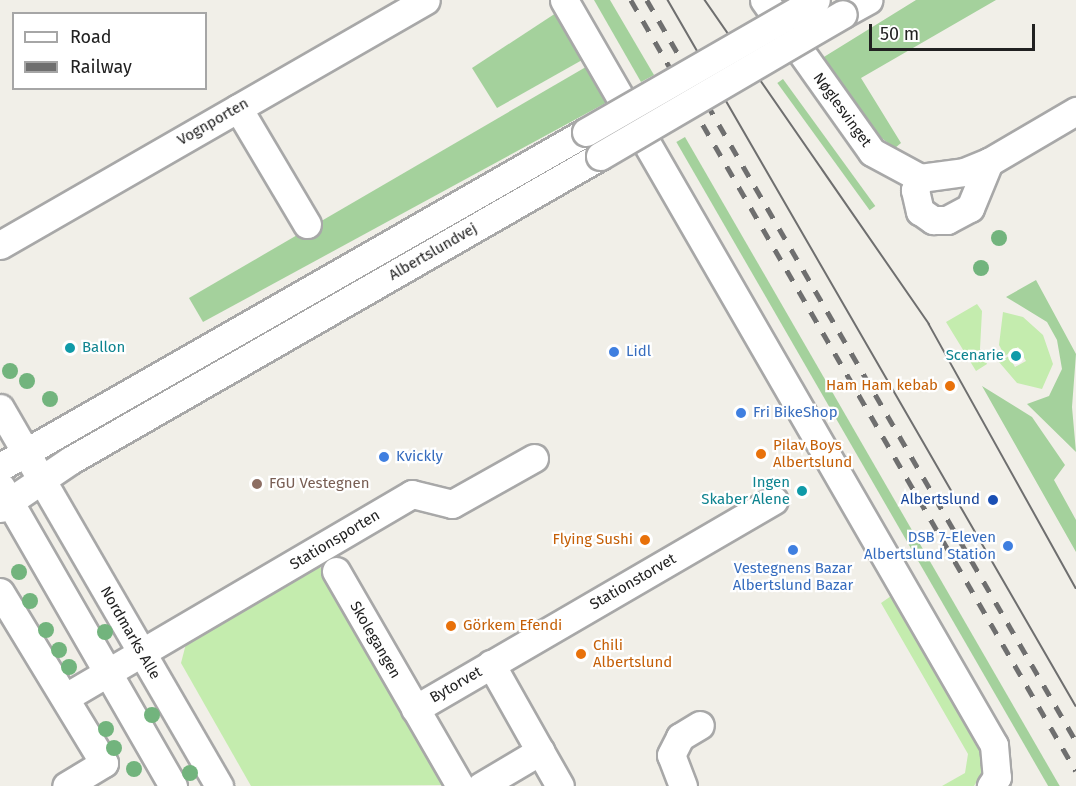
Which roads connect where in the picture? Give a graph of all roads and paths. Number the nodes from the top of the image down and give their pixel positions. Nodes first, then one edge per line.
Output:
1 (426, 0) edge
2 (564, 0) edge
3 (764, 0) edge
4 (816, 0) edge
5 (868, 0) edge
6 (238, 108) junction
7 (1076, 111) edge
8 (989, 162) junction
9 (920, 178) junction
10 (307, 224) dead end
11 (0, 245) edge
12 (0, 408) edge
13 (25, 452) junction
14 (534, 458) dead end
15 (0, 467) edge
16 (42, 480) junction
17 (3, 499) edge
18 (774, 500) dead end
19 (336, 571) dead end
20 (0, 592) edge
21 (141, 652) junction
22 (491, 664) junction
23 (108, 674) junction
24 (66, 697) junction
25 (415, 709) junction
26 (700, 725) dead end
27 (540, 751) junction
28 (66, 786) edge
29 (173, 786) edge
30 (219, 786) edge
31 (460, 786) edge
32 (481, 786) edge
33 (560, 786) edge
34 (683, 786) edge
35 (991, 786) edge

1 - 6 street, Vognporten
2 - 35 street
3 - 9 street, Nøglesvinget
4 - 13 street, Albertslundvej, bridge
5 - 16 street, Albertslundvej, bridge
6 - 10 street
6 - 11 street, Vognporten
7 - 8 street
8 - 9 street
8 - 9 street
12 - 13 street, Nordmarks Alle
13 - 15 street, Albertslundvej
13 - 16 street, Nordmarks Alle
14 - 21 street, Stationsporten
16 - 17 street, Albertslundvej
16 - 21 street, Nordmarks Alle
17 - 23 street
18 - 22 street, Stationstorvet
19 - 25 street, Skolegangen
20 - 24 street
21 - 23 street, Stationsporten
21 - 30 street, Nordmarks Alle
22 - 25 street, Bytorvet
22 - 27 street, Bytorvet
23 - 24 street, Stationsporten
23 - 29 street
24 - 28 street
25 - 31 street, Bytorvet
26 - 34 street
27 - 32 street
27 - 33 street, Bytorvet

